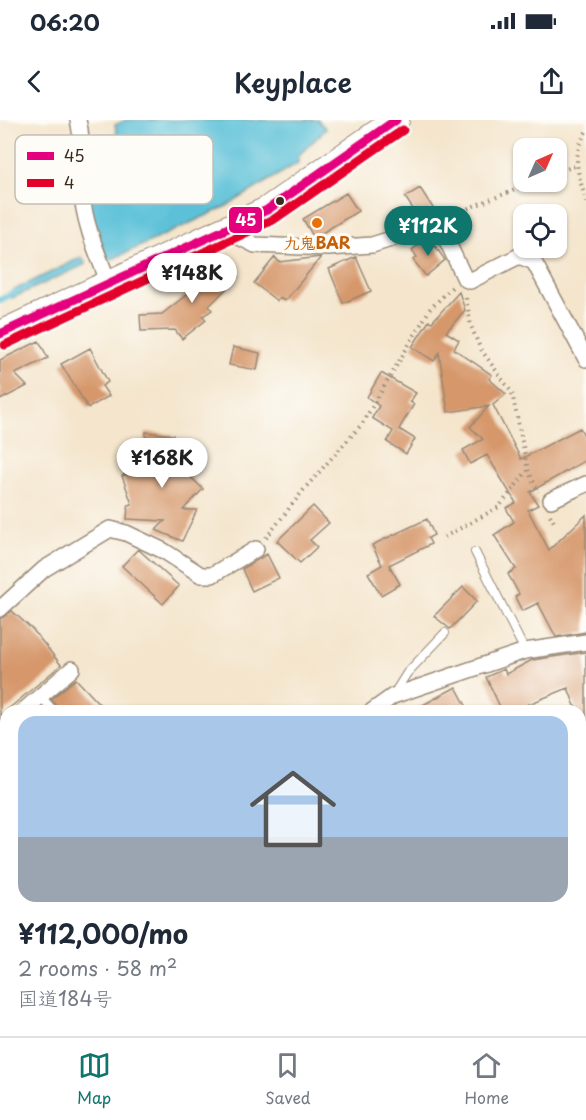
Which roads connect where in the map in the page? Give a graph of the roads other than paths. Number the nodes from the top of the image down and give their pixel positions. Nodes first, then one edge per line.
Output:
1 (78, 120) edge
2 (396, 120) edge
3 (82, 135) edge
4 (84, 204) edge
5 (225, 230) junction
6 (109, 284) junction
7 (0, 334) edge
8 (586, 359) edge
9 (586, 484) edge
10 (545, 500) road end
11 (255, 549) road end
12 (475, 552) dead end
13 (0, 609) edge
14 (445, 633) dead end
15 (586, 642) edge
16 (525, 651) junction
17 (72, 669) dead end
18 (40, 696) junction
19 (393, 696) junction
20 (29, 705) edge
21 (48, 705) edge
22 (380, 705) edge

1 - 3 street
2 - 5 highway
4 - 6 street
5 - 6 highway
5 - 8 street
6 - 7 highway
9 - 10 street
11 - 13 street
12 - 16 lane
14 - 19 lane
15 - 16 street
16 - 19 street
17 - 18 street
18 - 20 street
18 - 21 lane
19 - 22 street

